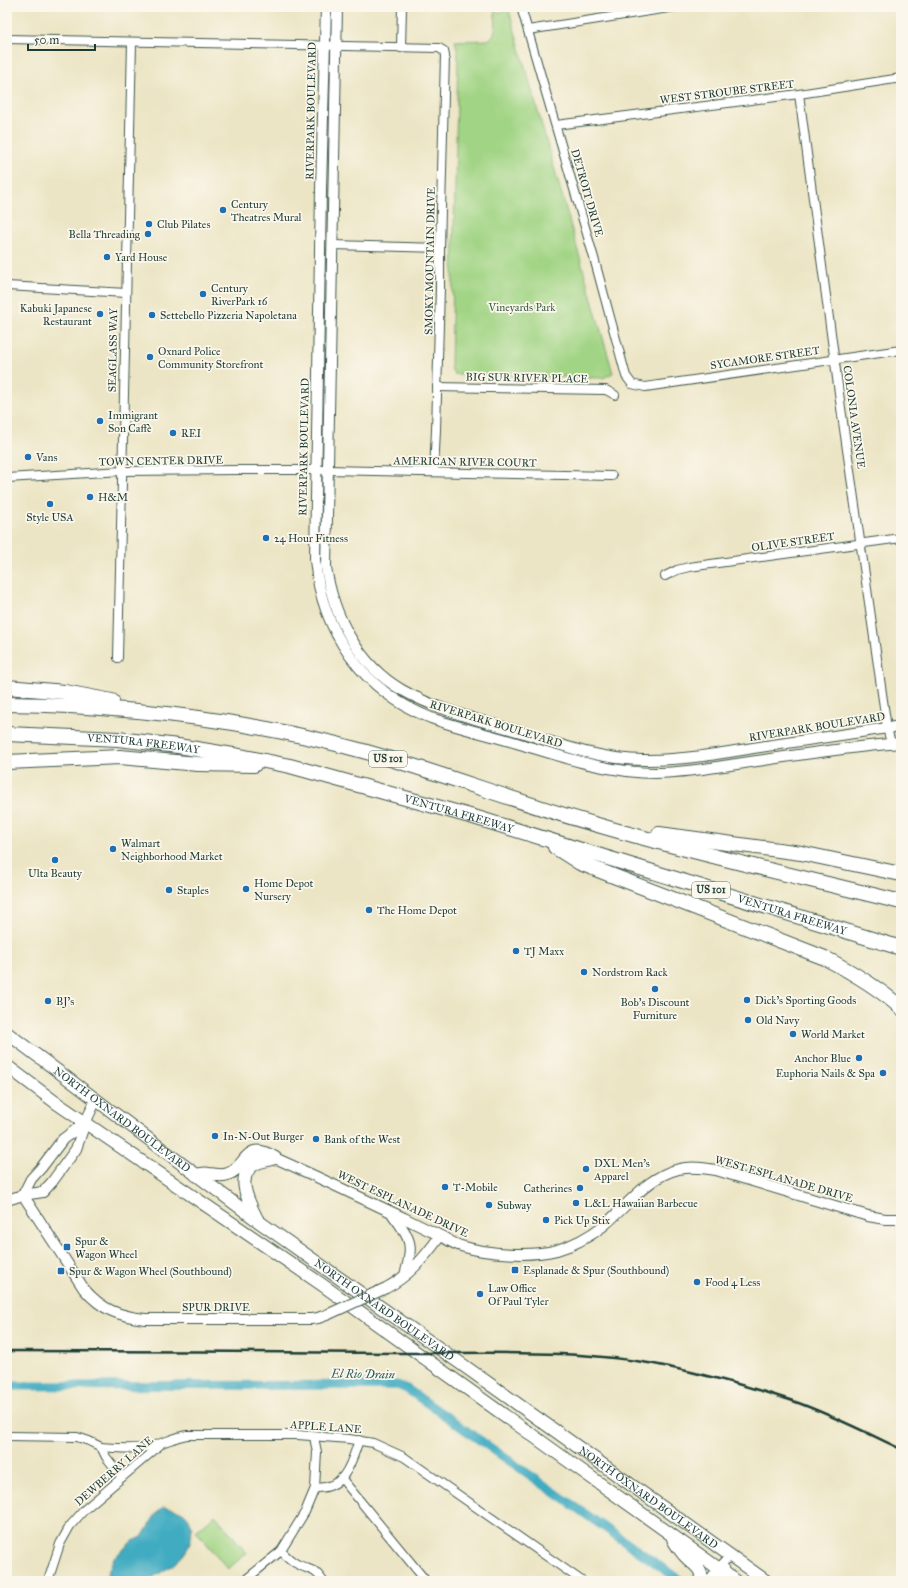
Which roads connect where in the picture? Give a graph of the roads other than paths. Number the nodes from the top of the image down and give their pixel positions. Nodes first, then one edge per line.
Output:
1 (326, 7) edge
2 (338, 7) edge
3 (402, 7) edge
4 (522, 7) edge
5 (675, 7) edge
6 (528, 30) junction
7 (7, 39) edge
8 (132, 42) junction
9 (325, 46) junction
10 (336, 46) junction
11 (401, 48) junction
12 (901, 78) edge
13 (799, 94) junction
14 (556, 125) junction
15 (333, 246) junction
16 (440, 248) junction
17 (7, 286) edge
18 (126, 293) junction
19 (901, 350) edge
20 (835, 359) junction
21 (632, 384) joint
22 (437, 387) junction
23 (615, 395) dead end
24 (317, 470) junction
25 (327, 470) junction
26 (122, 471) junction
27 (434, 472) junction
28 (612, 476) dead end
29 (7, 478) edge
30 (901, 538) edge
31 (861, 544) junction
32 (665, 576) dead end
33 (118, 658) dead end
34 (7, 687) edge
35 (7, 704) edge
36 (171, 713) junction
37 (901, 726) edge
38 (887, 728) junction
39 (7, 734) edge
40 (896, 743) edge
41 (7, 762) edge
42 (290, 766) junction
43 (600, 826) junction
44 (542, 838) junction
45 (901, 874) edge
46 (901, 902) edge
47 (901, 948) edge
48 (901, 1008) edge
49 (7, 1033) edge
50 (7, 1066) edge
51 (96, 1100) junction
52 (85, 1122) junction
53 (275, 1158) junction
54 (196, 1175) junction
55 (23, 1195) junction
56 (7, 1200) edge
57 (391, 1212) junction
58 (901, 1219) edge
59 (258, 1221) junction
60 (440, 1236) junction
61 (405, 1277) junction
62 (7, 1436) edge
63 (314, 1437) junction
64 (359, 1440) junction
65 (164, 1442) junction
66 (100, 1447) junction
67 (122, 1477) junction
68 (342, 1479) junction
69 (315, 1488) junction
70 (669, 1533) junction
71 (281, 1551) junction
72 (731, 1555) junction
73 (719, 1574) edge
74 (48, 1581) edge
75 (244, 1581) edge
76 (322, 1581) edge
77 (426, 1581) edge
78 (582, 1581) edge
79 (703, 1581) edge
80 (708, 1581) edge
81 (736, 1581) edge
82 (766, 1581) edge

1 - 9 street, RIVERPARK BOULEVARD
2 - 10 street, RIVERPARK BOULEVARD
3 - 11 street
4 - 6 street, DETROIT DRIVE
5 - 6 street
6 - 14 street, DETROIT DRIVE
7 - 8 street
8 - 9 street
8 - 18 street, SEAGLASS WAY
9 - 10 street
9 - 24 street, RIVERPARK BOULEVARD
10 - 11 street
10 - 15 street, RIVERPARK BOULEVARD
11 - 16 street, SMOKY MOUNTAIN DRIVE
12 - 13 street, WEST STROUBE STREET
13 - 14 street, WEST STROUBE STREET
13 - 20 street, COLONIA AVENUE
14 - 21 street, DETROIT DRIVE
15 - 16 street
15 - 25 street, RIVERPARK BOULEVARD
16 - 22 street, SMOKY MOUNTAIN DRIVE
17 - 18 street
18 - 26 street, SEAGLASS WAY
19 - 20 street, SYCAMORE STREET
20 - 21 street, SYCAMORE STREET
20 - 31 street, COLONIA AVENUE
22 - 23 street, BIG SUR RIVER PLACE
22 - 27 street, SMOKY MOUNTAIN DRIVE
24 - 25 street, AMERICAN RIVER COURT
24 - 26 street, TOWN CENTER DRIVE
24 - 40 street, RIVERPARK BOULEVARD
25 - 27 street, AMERICAN RIVER COURT
25 - 38 street, RIVERPARK BOULEVARD
26 - 29 street, TOWN CENTER DRIVE
26 - 33 street, SEAGLASS WAY
27 - 28 street, AMERICAN RIVER COURT
30 - 31 street, OLIVE STREET
31 - 32 street, OLIVE STREET
31 - 38 street, COLONIA AVENUE
34 - 36 highway
35 - 36 highway, US 101
36 - 43 highway, US 101
37 - 38 street, RIVERPARK BOULEVARD
38 - 40 street, COLONIA AVENUE
39 - 42 highway, VENTURA FREEWAY / US 101
41 - 42 highway
42 - 44 highway, VENTURA FREEWAY / US 101
43 - 45 highway
43 - 46 highway, US 101
44 - 47 highway, VENTURA FREEWAY / US 101
44 - 48 highway
49 - 51 main road, NORTH OXNARD BOULEVARD
50 - 52 main road, NORTH OXNARD BOULEVARD
51 - 52 street
51 - 54 main road, NORTH OXNARD BOULEVARD
52 - 55 street
52 - 55 street
52 - 70 main road, NORTH OXNARD BOULEVARD
53 - 54 main road
53 - 57 street, WEST ESPLANADE DRIVE
53 - 59 main road
54 - 59 main road, NORTH OXNARD BOULEVARD
55 - 56 street
55 - 61 street, SPUR DRIVE, bridge
57 - 60 street, WEST ESPLANADE DRIVE
57 - 61 street
58 - 60 street, WEST ESPLANADE DRIVE
59 - 72 main road, NORTH OXNARD BOULEVARD
60 - 61 street, SPUR DRIVE
62 - 66 street, APPLE LANE
63 - 64 street, APPLE LANE
63 - 65 street, APPLE LANE
63 - 69 street
64 - 68 street
64 - 78 street, APPLE LANE
65 - 66 street, APPLE LANE
65 - 67 street, DEWBERRY LANE
66 - 67 street
67 - 74 street, DEWBERRY LANE
68 - 69 street
68 - 77 street
69 - 71 street
70 - 73 main road, NORTH OXNARD BOULEVARD
70 - 79 main road
71 - 75 street
71 - 76 street
72 - 73 street
72 - 82 main road, NORTH OXNARD BOULEVARD
73 - 80 street
73 - 81 main road, NORTH OXNARD BOULEVARD

